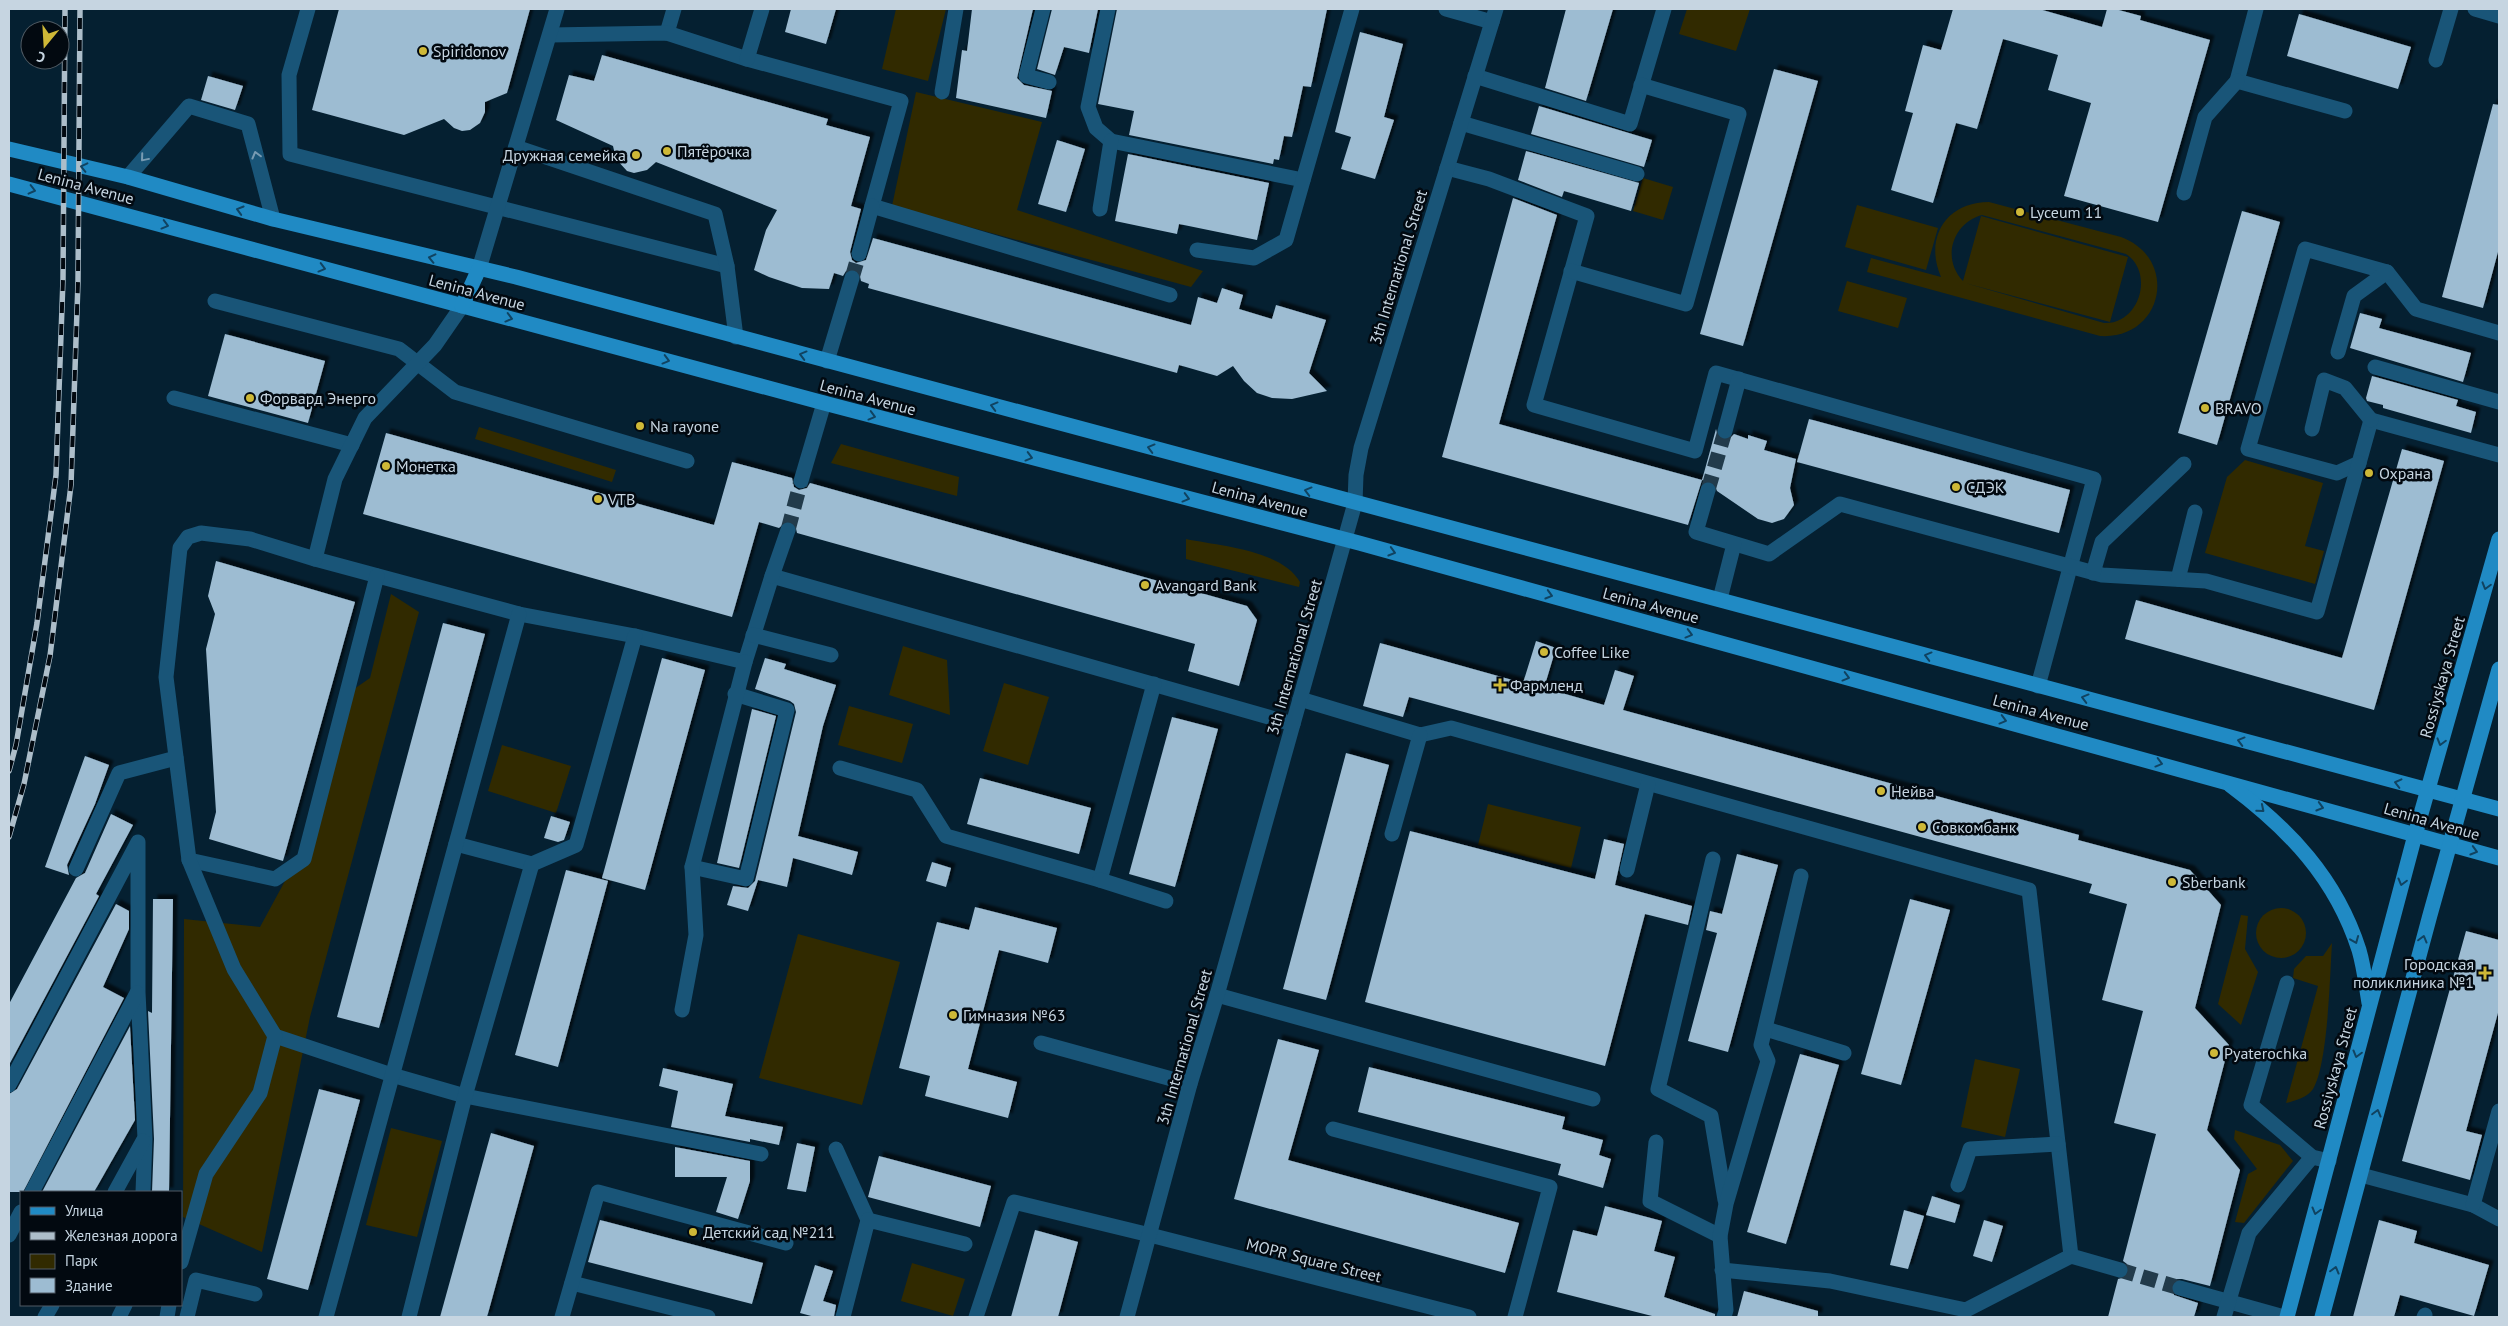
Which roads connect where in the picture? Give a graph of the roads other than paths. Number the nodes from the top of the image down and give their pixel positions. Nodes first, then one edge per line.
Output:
1 (308, 9) edge
2 (557, 9) edge
3 (674, 9) edge
4 (762, 9) edge
5 (956, 9) edge
6 (1043, 9) edge
7 (1108, 9) edge
8 (1352, 9) edge
9 (1446, 9) edge
10 (1664, 9) edge
11 (2256, 9) edge
12 (2451, 9) edge
13 (2475, 9) edge
14 (1494, 16) edge
15 (2499, 16) edge
16 (667, 33) junction
17 (550, 35) junction
18 (747, 59) junction
19 (2436, 60) dead end
20 (1475, 76) junction
21 (2237, 81) junction
22 (1049, 82) dead end
23 (1641, 85) junction
24 (942, 92) dead end
25 (2345, 111) dead end
26 (1461, 123) junction
27 (9, 139) edge
28 (1111, 141) junction
29 (516, 147) junction
30 (15, 150) edge
31 (1447, 168) junction
32 (1637, 174) dead end
33 (128, 178) junction
34 (1303, 180) junction
35 (9, 184) edge
36 (2184, 193) dead end
37 (872, 206) junction
38 (497, 208) junction
39 (1100, 208) dead end
40 (273, 219) junction
41 (1197, 250) dead end
42 (859, 254) tunnel mouth
43 (727, 266) junction
44 (479, 269) junction
45 (1571, 271) junction
46 (2387, 272) junction
47 (852, 278) tunnel mouth
48 (1170, 295) dead end
49 (215, 301) dead end
50 (462, 306) junction
51 (2499, 333) edge
52 (736, 337) junction
53 (2338, 352) dead end
54 (827, 361) junction
55 (417, 362) junction
56 (2375, 367) dead end
57 (1739, 379) junction
58 (174, 398) dead end
59 (2499, 402) edge
60 (824, 404) junction
61 (2371, 420) junction
62 (2312, 429) dead end
63 (1725, 431) tunnel mouth
64 (352, 445) junction
65 (2499, 455) edge
66 (687, 461) dead end
67 (2358, 463) junction
68 (2184, 464) dead end
69 (801, 481) tunnel mouth
70 (1708, 490) tunnel mouth
71 (1355, 503) junction
72 (2194, 512) dead end
73 (788, 530) tunnel mouth
74 (1345, 539) junction
75 (2499, 539) edge
76 (1734, 544) junction
77 (315, 559) junction
78 (2070, 567) junction
79 (2093, 573) junction
80 (377, 576) junction
81 (772, 576) junction
82 (2178, 579) junction
83 (1720, 599) junction
84 (520, 614) junction
85 (753, 635) junction
86 (635, 636) junction
87 (831, 655) dead end
88 (745, 662) junction
89 (2499, 669) edge
90 (1154, 684) junction
91 (2038, 686) junction
92 (735, 694) junction
93 (1300, 699) junction
94 (1293, 724) junction
95 (1420, 735) junction
96 (176, 758) junction
97 (840, 768) dead end
98 (2222, 780) junction
99 (1648, 784) junction
100 (2428, 790) junction
101 (2462, 800) junction
102 (2499, 809) edge
103 (1392, 834) dead end
104 (2415, 834) junction
105 (456, 844) junction
106 (2450, 844) junction
107 (2499, 858) edge
108 (1713, 859) dead end
109 (189, 860) junction
110 (532, 864) junction
111 (692, 867) junction
112 (76, 868) dead end
113 (1627, 870) dead end
114 (1801, 876) dead end
115 (1100, 880) junction
116 (1166, 901) dead end
117 (2287, 983) dead end
118 (138, 992) junction
119 (1218, 995) junction
120 (2370, 1007) junction
121 (682, 1010) dead end
122 (1766, 1029) junction
123 (275, 1036) junction
124 (1041, 1043) dead end
125 (1844, 1053) dead end
126 (392, 1075) junction
127 (1190, 1084) junction
128 (9, 1085) edge
129 (465, 1096) junction
130 (1593, 1099) dead end
131 (2499, 1111) edge
132 (1334, 1129) dead end
133 (144, 1139) junction
134 (1656, 1142) dead end
135 (2058, 1144) junction
136 (836, 1149) dead end
137 (761, 1154) dead end
138 (2312, 1157) junction
139 (2329, 1161) junction
140 (2361, 1175) junction
141 (1958, 1185) dead end
142 (33, 1191) edge
143 (115, 1191) edge
144 (143, 1191) edge
145 (1726, 1204) junction
146 (2473, 1205) junction
147 (20, 1214) edge
148 (2499, 1219) edge
149 (868, 1220) junction
150 (9, 1235) edge
151 (1150, 1235) junction
152 (1720, 1236) junction
153 (786, 1243) dead end
154 (965, 1244) dead end
155 (2071, 1256) junction
156 (182, 1258) edge
157 (1722, 1270) junction
158 (2120, 1270) tunnel mouth
159 (572, 1284) junction
160 (2180, 1288) tunnel mouth
161 (255, 1294) dead end
162 (2229, 1302) junction
163 (51, 1306) edge
164 (1420, 1311) edge
165 (44, 1317) edge
166 (187, 1317) edge
167 (326, 1317) edge
168 (409, 1317) edge
169 (562, 1317) edge
170 (708, 1317) edge
171 (843, 1317) edge
172 (976, 1317) edge
173 (1127, 1317) edge
174 (1469, 1317) edge
175 (1515, 1317) edge
176 (1724, 1317) edge
177 (2224, 1317) edge
178 (2285, 1317) edge
179 (2322, 1317) edge

1 - 38 street
2 - 17 street
3 - 16 street
4 - 18 street
5 - 24 street
6 - 22 street
7 - 28 street
8 - 34 street
9 - 14 street
10 - 23 street
11 - 21 street
12 - 19 street
13 - 15 street
14 - 20 street, 3th International Street
16 - 17 street
16 - 18 street
17 - 29 street
18 - 37 street
20 - 23 street
20 - 26 street, 3th International Street
21 - 25 street
21 - 36 street
23 - 45 street
26 - 31 street, 3th International Street
26 - 32 street
27 - 30 main road
28 - 34 street
28 - 39 street
29 - 38 street
29 - 43 street
33 -> 30 main road, Lenina Avenue
31 - 45 street
31 - 71 street, 3th International Street
40 -> 33 main road, Lenina Avenue
40 -> 33 street
34 - 41 street
35 -> 50 main road, Lenina Avenue
37 - 42 street
37 - 48 street
38 - 43 street
38 - 44 street
44 -> 40 main road, Lenina Avenue
43 - 52 street
44 - 50 main road
44 - 52 main road, Lenina Avenue
45 - 57 street
46 - 51 street
46 - 53 street
46 - 67 street
47 - 54 street
49 - 55 street
50 - 55 street
50 -> 60 main road, Lenina Avenue
54 -> 52 main road, Lenina Avenue
71 -> 54 main road, Lenina Avenue
55 - 64 street
55 - 66 street
56 - 59 street
57 - 63 street
57 - 78 street
58 - 64 street
60 - 69 street
60 -> 74 main road, Lenina Avenue
61 - 62 street
61 - 65 street
61 - 67 street
64 - 77 street
67 - 82 street
68 - 79 street
70 - 76 street
71 - 74 street, 3th International Street
71 - 83 main road, Lenina Avenue
72 - 82 street
73 - 81 street
74 - 93 street, 3th International Street
74 -> 98 main road, Lenina Avenue
75 -> 100 main road, Rossiyskaya Street
76 - 78 street
76 - 83 street
77 - 80 street
77 - 96 street
78 - 79 street
78 - 91 street
79 - 82 street
80 - 84 street
80 - 109 street
81 - 85 street
81 - 90 street
91 -> 83 main road, Lenina Avenue
84 - 86 street
84 - 105 street
85 - 87 street
85 - 88 street
86 - 88 street
86 - 110 street
88 - 92 street
89 - 101 main road
90 - 94 street
90 - 115 street
100 -> 91 main road, Lenina Avenue
92 - 111 street
92 - 111 street
93 - 94 street, 3th International Street
93 - 95 street
94 - 119 street, 3th International Street
95 - 99 street
95 - 103 street
96 - 109 street
96 - 112 street
97 - 115 street
98 -> 104 main road, Lenina Avenue
98 -> 120 main road
99 - 113 street
99 - 135 street
100 - 101 main road, Lenina Avenue
100 - 104 main road, Rossiyskaya Street
101 - 102 main road, Lenina Avenue
101 - 106 main road
104 - 106 main road, Lenina Avenue
104 -> 120 main road, Rossiyskaya Street
105 - 110 street
105 - 126 street
106 -> 107 main road, Lenina Avenue
140 -> 106 main road
108 - 145 street
109 - 123 street
110 - 129 street
111 - 121 street
114 - 122 street
115 - 116 street
117 - 138 street
118 - 128 street
118 - 133 street
118 - 142 street
119 - 127 street, 3th International Street
119 - 130 street
120 -> 139 main road, Rossiyskaya Street
122 - 125 street
122 - 145 street
123 - 126 street
123 - 156 street
124 - 127 street
126 - 129 street
126 - 167 street
127 - 151 street, 3th International Street
129 - 137 street
129 - 168 street
131 - 146 street
132 - 175 street
133 - 143 street
133 - 144 street
134 - 152 street
135 - 141 street
135 - 155 street
136 - 149 street
138 - 139 street
138 - 162 street
139 -> 178 main road, Rossiyskaya Street
140 - 146 street
179 -> 140 main road
145 - 152 street
146 - 148 street
147 - 150 street
149 - 154 street
149 - 171 street
151 - 164 street, MOPR Square Street
151 - 172 street, MOPR Square Street
151 - 173 street, 3th International Street
152 - 157 street
153 - 159 street
155 - 157 street
155 - 158 street
157 - 176 street
159 - 169 street
159 - 170 street
160 - 162 street
161 - 166 street
162 - 177 street
162 - 178 street
163 - 165 street
164 - 174 street, MOPR Square Street

